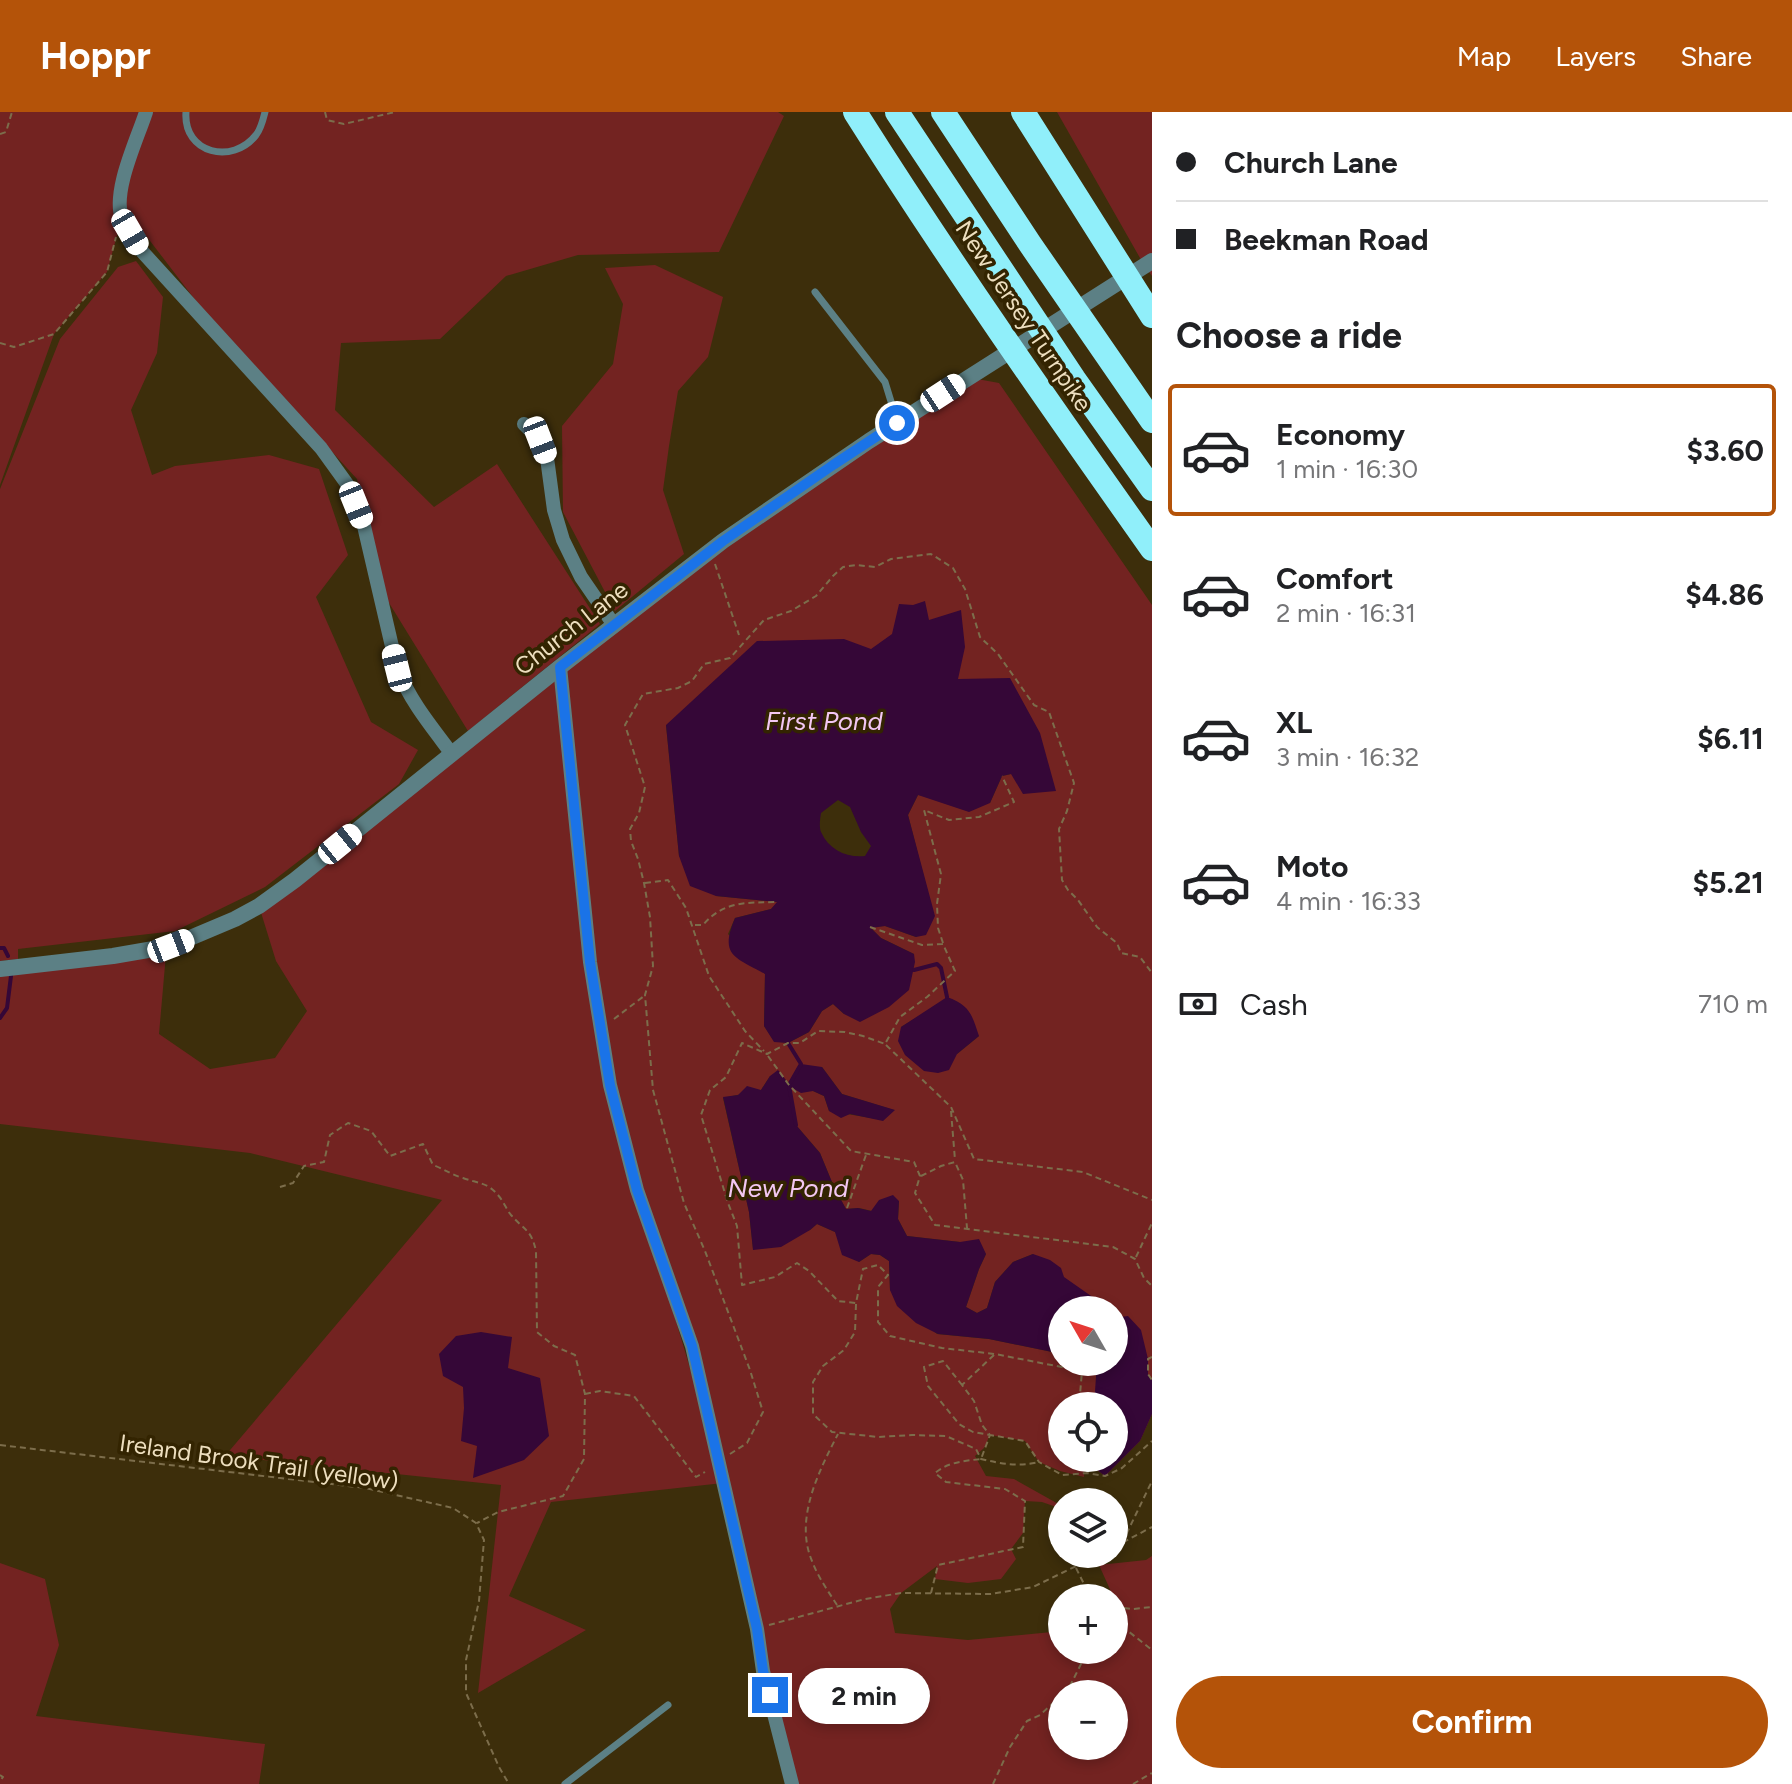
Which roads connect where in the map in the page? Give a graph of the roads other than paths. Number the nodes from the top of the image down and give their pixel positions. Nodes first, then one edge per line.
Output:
1 (146, 112) edge
2 (186, 112) edge
3 (265, 112) edge
4 (855, 112) edge
5 (897, 112) edge
6 (943, 112) edge
7 (958, 112) edge
8 (1023, 112) edge
9 (1030, 244) junction
10 (1152, 261) edge
11 (815, 292) dead end
12 (1152, 316) edge
13 (1152, 421) edge
14 (897, 423) junction
15 (524, 424) dead end
16 (1152, 489) edge
17 (1152, 549) edge
18 (614, 625) junction
19 (560, 667) junction
20 (452, 754) junction
21 (0, 969) edge
22 (668, 1705) dead end
23 (565, 1784) edge
24 (792, 1784) edge

1 - 20 street
2 - 3 lane
4 - 17 highway, New Jersey Turnpike
5 - 16 highway, New Jersey Turnpike
6 - 9 highway, New Jersey Turnpike
7 - 9 highway
8 - 12 highway
9 - 13 highway, New Jersey Turnpike
10 - 14 street, Church Lane
11 - 14 lane
14 - 18 street, Church Lane
15 - 18 street
18 - 19 street, Church Lane
19 - 20 street, Church Lane
19 - 24 street
20 - 21 street, Church Lane
22 - 23 lane

